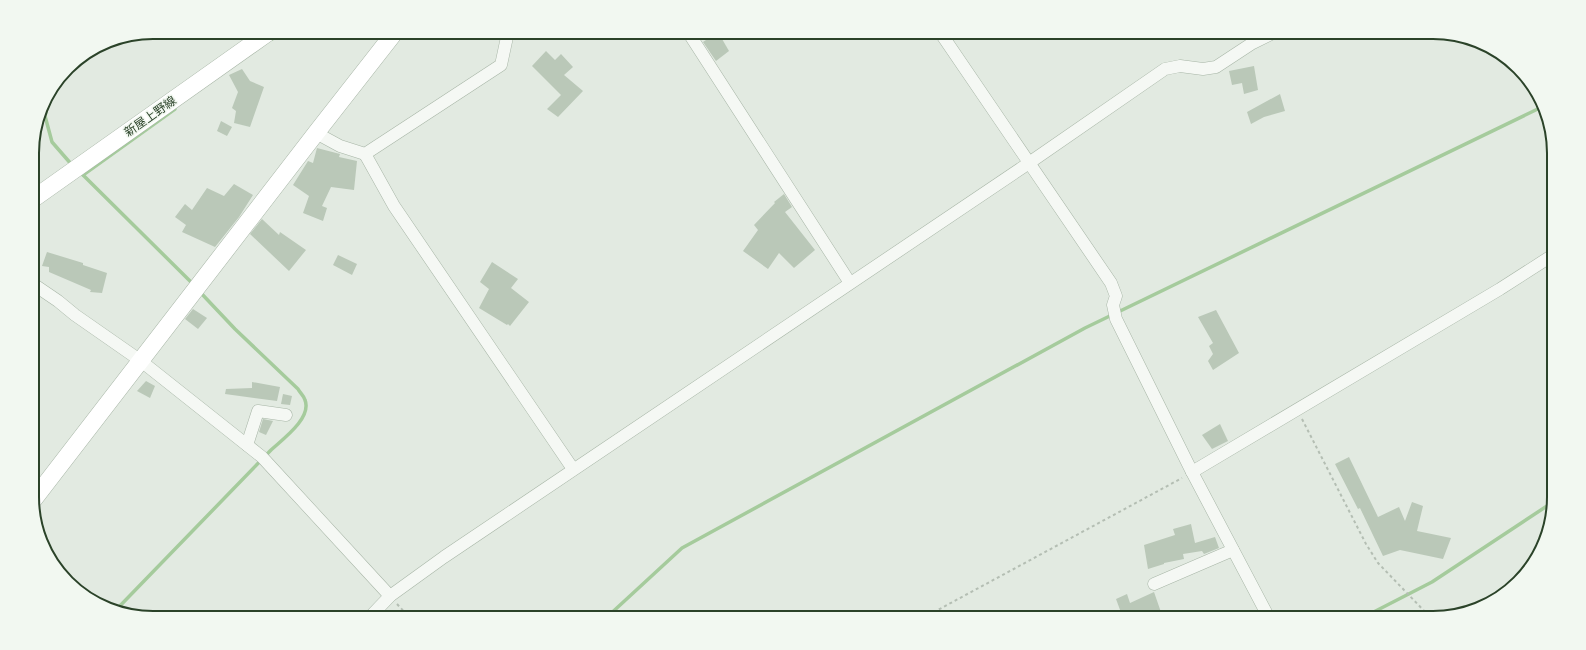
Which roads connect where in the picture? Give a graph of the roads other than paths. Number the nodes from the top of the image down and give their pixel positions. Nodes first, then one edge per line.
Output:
1 (259, 39) edge
2 (390, 39) edge
3 (505, 39) edge
4 (693, 39) edge
5 (945, 39) edge
6 (1260, 39) edge
7 (316, 133) junction
8 (365, 154) junction
9 (1029, 163) junction
10 (39, 196) edge
11 (1547, 259) edge
12 (850, 283) junction
13 (39, 288) edge
14 (141, 361) junction
15 (286, 415) dead end
16 (247, 445) junction
17 (573, 470) junction
18 (1192, 472) junction
19 (39, 492) edge
20 (1233, 550) junction
21 (1154, 584) dead end
22 (390, 596) junction
23 (376, 611) edge
24 (1265, 611) edge

1 - 10 street, 新屋上野線
2 - 7 street
3 - 8 street
4 - 12 street
5 - 9 street
6 - 9 street
7 - 8 street
7 - 14 street
8 - 17 street
9 - 12 street
9 - 18 street
11 - 18 street
12 - 17 street
13 - 14 street
14 - 16 street
14 - 19 street
15 - 16 street
16 - 22 street
17 - 22 street
18 - 20 street
20 - 21 street
20 - 24 street
22 - 23 street

